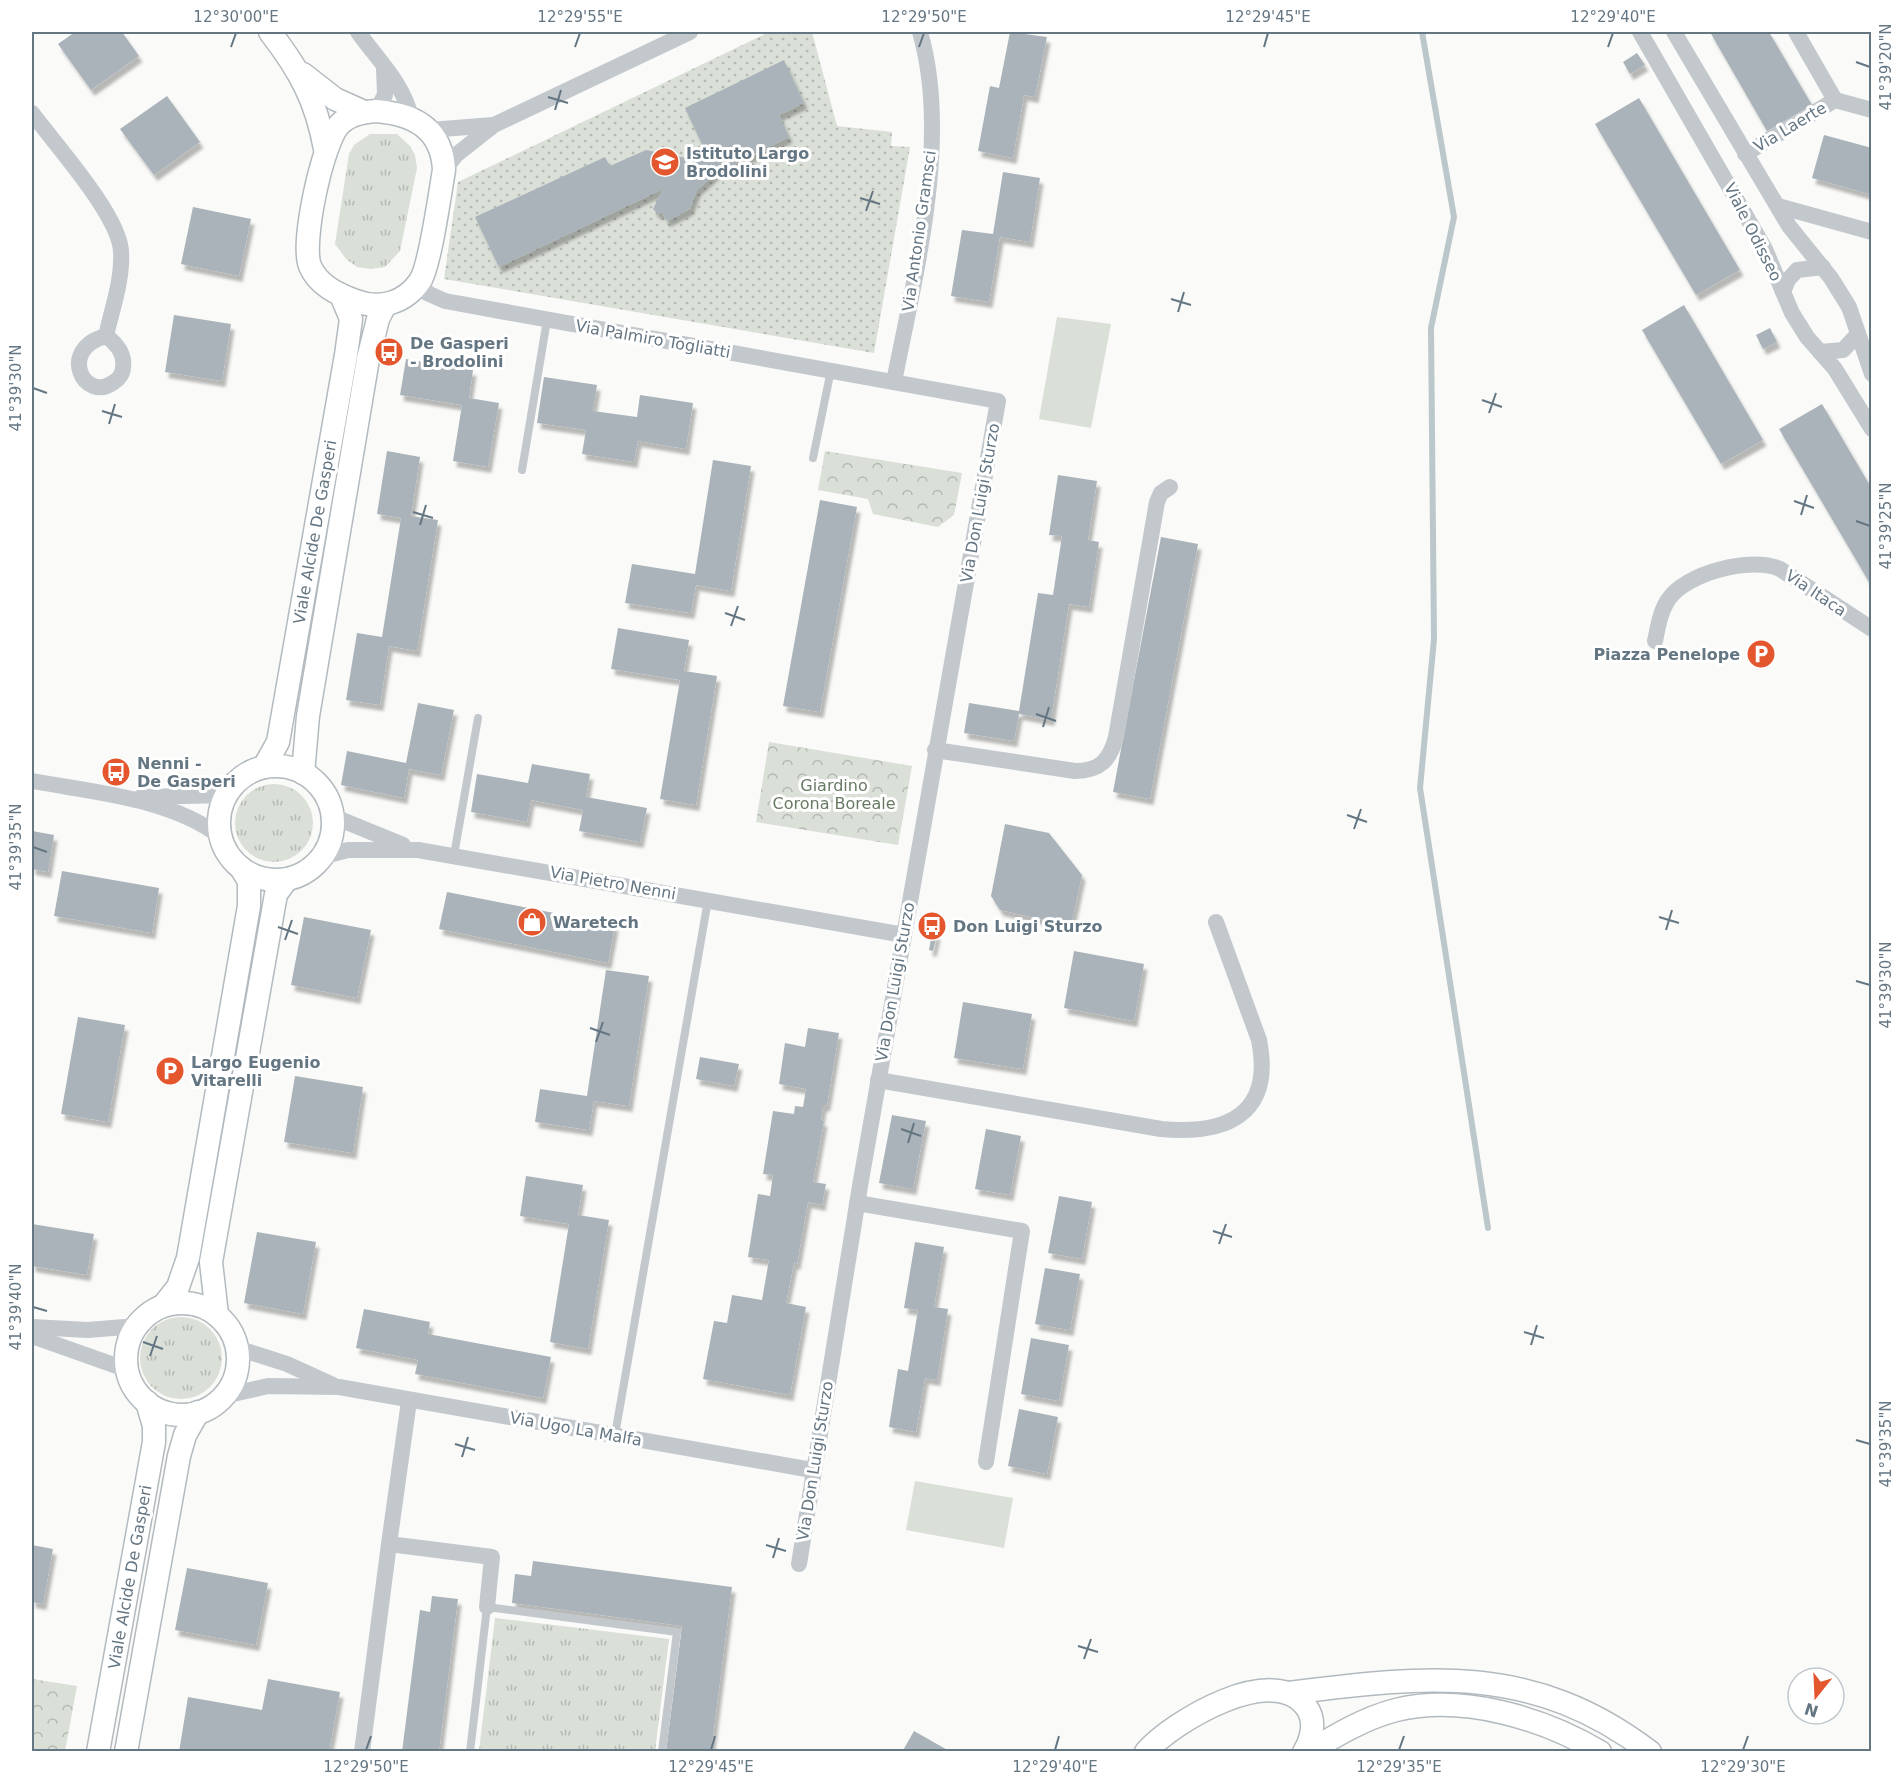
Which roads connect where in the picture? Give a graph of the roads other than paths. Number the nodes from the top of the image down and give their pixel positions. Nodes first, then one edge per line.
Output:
1 (270, 32) edge
2 (358, 32) edge
3 (690, 32) edge
4 (920, 32) edge
5 (1640, 32) edge
6 (1674, 32) edge
7 (1796, 32) edge
8 (384, 68) junction
9 (297, 69) junction
10 (1835, 100) junction
11 (1718, 106) junction
12 (1872, 110) edge
13 (370, 112) junction
14 (32, 113) edge
15 (1692, 120) junction
16 (421, 124) junction
17 (494, 125) junction
18 (325, 149) junction
19 (1745, 153) junction
20 (444, 170) junction
21 (1778, 206) junction
22 (1872, 232) edge
23 (1823, 267) junction
24 (421, 280) junction
25 (1783, 292) junction
26 (340, 295) junction
27 (385, 305) junction
28 (547, 320) junction
29 (1858, 334) junction
30 (106, 336) dead end
31 (1820, 352) junction
32 (831, 370) junction
33 (1872, 374) edge
34 (894, 382) junction
35 (998, 401) joint
36 (1872, 429) edge
37 (813, 458) dead end
38 (522, 470) dead end
39 (1170, 487) dead end
40 (1872, 628) edge
41 (1655, 641) dead end
42 (478, 718) dead end
43 (935, 750) junction
44 (264, 768) junction
45 (303, 773) junction
46 (32, 781) edge
47 (226, 795) junction
48 (122, 797) junction
49 (332, 816) junction
50 (221, 837) junction
51 (418, 850) junction
52 (454, 855) junction
53 (321, 857) junction
54 (241, 868) junction
55 (287, 879) junction
56 (708, 900) junction
57 (1216, 922) dead end
58 (904, 935) junction
59 (878, 1080) junction
60 (857, 1203) junction
61 (163, 1306) junction
62 (217, 1315) junction
63 (137, 1326) junction
64 (32, 1327) edge
65 (32, 1336) edge
66 (237, 1348) junction
67 (128, 1370) junction
68 (339, 1387) junction
69 (224, 1396) junction
70 (409, 1401) junction
71 (147, 1402) junction
72 (198, 1412) junction
73 (615, 1435) junction
74 (986, 1462) dead end
75 (812, 1470) junction
76 (388, 1544) junction
77 (799, 1564) dead end
78 (487, 1607) junction
79 (1288, 1694) junction
80 (98, 1752) edge
81 (126, 1752) edge
82 (362, 1752) edge
83 (470, 1752) edge
84 (662, 1752) edge
85 (1146, 1752) edge
86 (1307, 1752) edge
87 (1600, 1752) edge
88 (1650, 1752) edge

1 - 9 street
2 - 8 street
3 - 17 street
4 - 34 street, Via Antonio Gramsci
5 - 15 street, Viale Odisseo
6 - 11 street, Viale Odisseo
7 - 10 street, Via Laerte
8 - 13 street
8 - 16 street
9 - 13 street
9 - 18 street
10 - 12 street, Via Laerte
10 - 19 street, Via Laerte
11 - 15 street
11 - 19 street, Viale Odisseo
13 - 16 street
13 - 18 street
14 - 30 street
15 - 25 street, Viale Odisseo
16 - 17 street
16 - 20 street
17 - 20 street
18 - 26 street
19 - 21 street, Viale Odisseo
20 - 24 street
21 - 22 street
21 - 23 street, Viale Odisseo
23 - 25 street
23 - 29 street, Viale Odisseo
24 - 27 street
24 - 28 street, Via Palmiro Togliatti
25 - 31 street, Viale Odisseo
26 - 27 street
26 - 44 street, Viale Alcide De Gasperi
27 - 45 street, Viale Alcide De Gasperi
28 - 32 street, Via Palmiro Togliatti
28 - 38 lane
29 - 31 street
29 - 33 street, Viale Odisseo
31 - 36 street, Viale Odisseo
32 - 34 street, Via Palmiro Togliatti
32 - 37 lane
34 - 35 street, Via Palmiro Togliatti
35 - 43 street, Via Don Luigi Sturzo
39 - 43 street
40 - 41 street, Via Itaca
42 - 52 lane
43 - 58 street, Via Don Luigi Sturzo
44 - 45 street
44 - 47 street
45 - 49 street
46 - 48 street
47 - 48 street
47 - 50 street
48 - 50 street
49 - 51 street
49 - 53 street
50 - 54 street
51 - 52 street, Via Pietro Nenni
51 - 53 street, Via Pietro Nenni
52 - 56 street, Via Pietro Nenni
53 - 55 street
54 - 55 street
54 - 61 street
55 - 62 street
56 - 58 street, Via Pietro Nenni
56 - 73 lane
57 - 59 street
58 - 59 street, Via Don Luigi Sturzo
59 - 60 street, Via Don Luigi Sturzo
60 - 74 street
60 - 75 street, Via Don Luigi Sturzo
61 - 62 street
61 - 63 street
62 - 66 street
63 - 64 street
63 - 67 street
65 - 67 street
66 - 68 street, Via Ugo La Malfa
66 - 69 street
67 - 71 street
68 - 69 street, Via Ugo La Malfa
68 - 70 street, Via Ugo La Malfa
69 - 72 street
70 - 73 street, Via Ugo La Malfa
70 - 76 street
71 - 72 street
71 - 80 street, Viale Alcide De Gasperi
72 - 81 street, Viale Alcide De Gasperi
73 - 75 street, Via Ugo La Malfa
75 - 77 street, Via Don Luigi Sturzo
76 - 78 street
76 - 82 street
78 - 83 lane
78 - 84 lane
79 - 85 street
79 - 86 street
79 - 88 street
86 - 87 street

